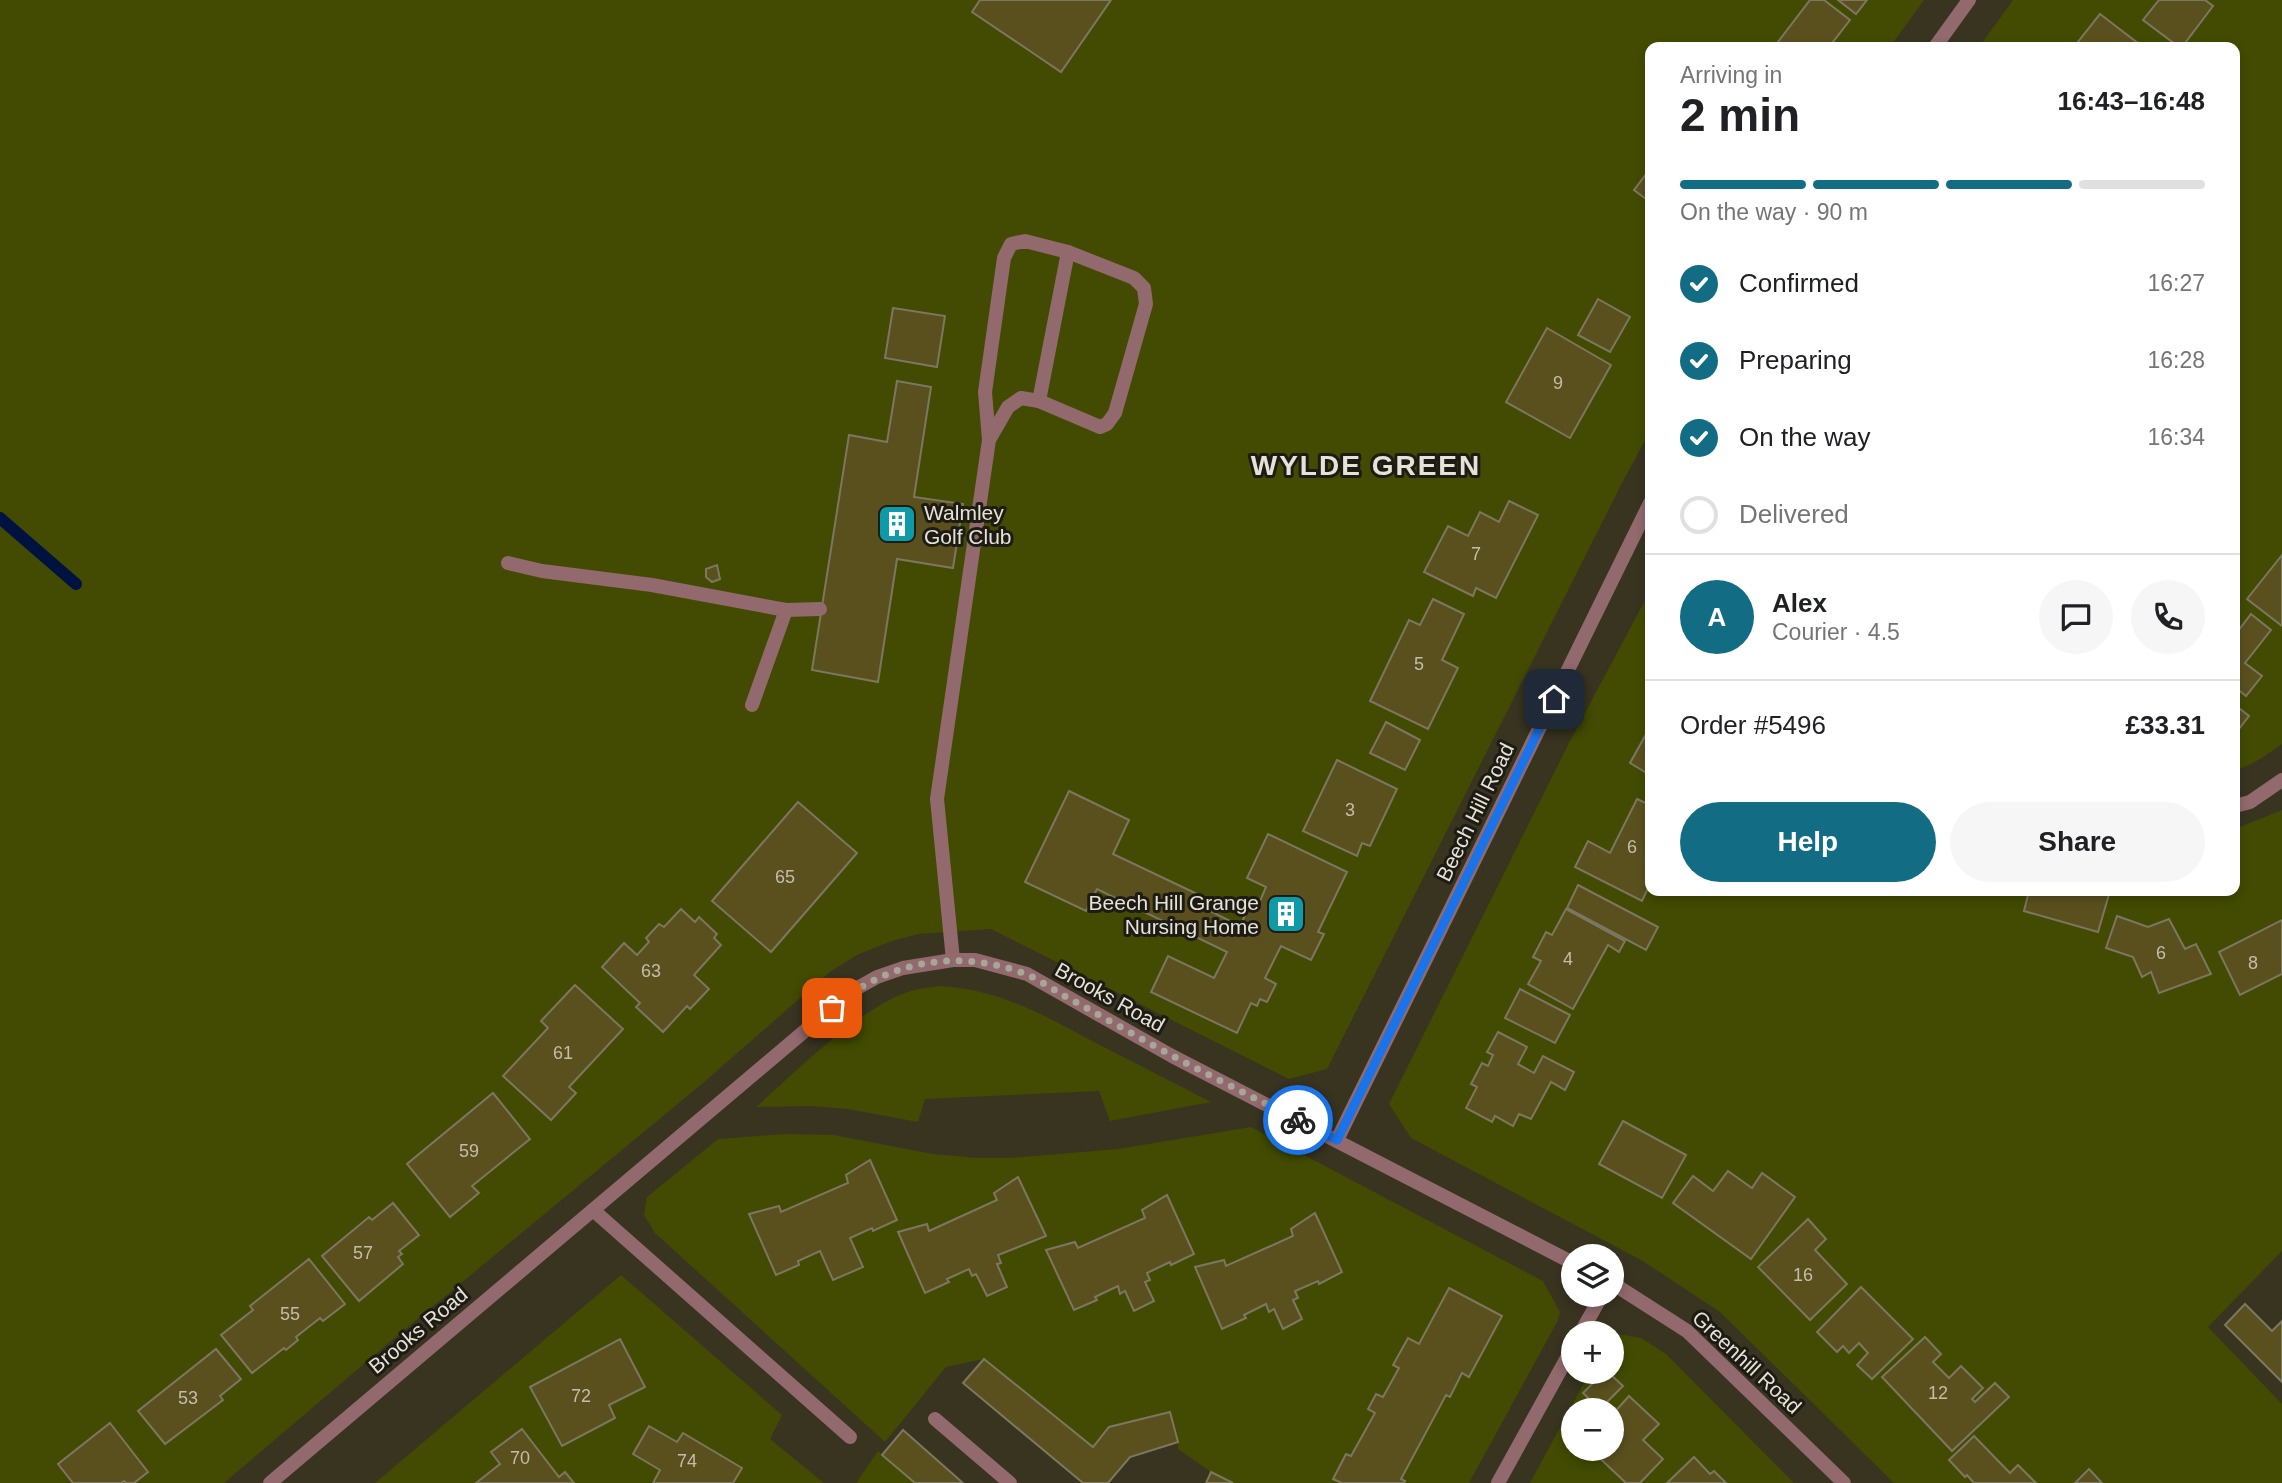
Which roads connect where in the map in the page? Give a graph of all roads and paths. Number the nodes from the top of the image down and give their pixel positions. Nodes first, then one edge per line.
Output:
1 (1969, 0) edge
2 (1939, 42) edge
3 (1068, 252) junction
4 (1039, 401) junction
5 (989, 440) junction
6 (1645, 513) edge
7 (508, 563) dead end
8 (820, 609) dead end
9 (786, 610) junction
10 (752, 705) dead end
11 (2282, 780) edge
12 (2240, 805) edge
13 (953, 960) junction
14 (1337, 1140) junction
15 (593, 1210) junction
16 (1561, 1257) edge
17 (1624, 1291) edge
18 (1561, 1368) edge
19 (935, 1419) dead end
20 (850, 1437) dead end
21 (270, 1483) edge
22 (1010, 1483) edge
23 (1498, 1483) edge
24 (1844, 1483) edge

1 - 2 street
3 - 4 street
3 - 4 street
3 - 5 street
4 - 5 street
5 - 13 street
6 - 14 street, Beech Hill Road
7 - 9 street
8 - 9 street
9 - 10 street
11 - 12 street
13 - 14 street, Brooks Road
13 - 15 street, Brooks Road
14 - 16 street
15 - 20 street
15 - 21 street, Brooks Road
17 - 24 street, Greenhill Road
18 - 23 street
19 - 22 street

